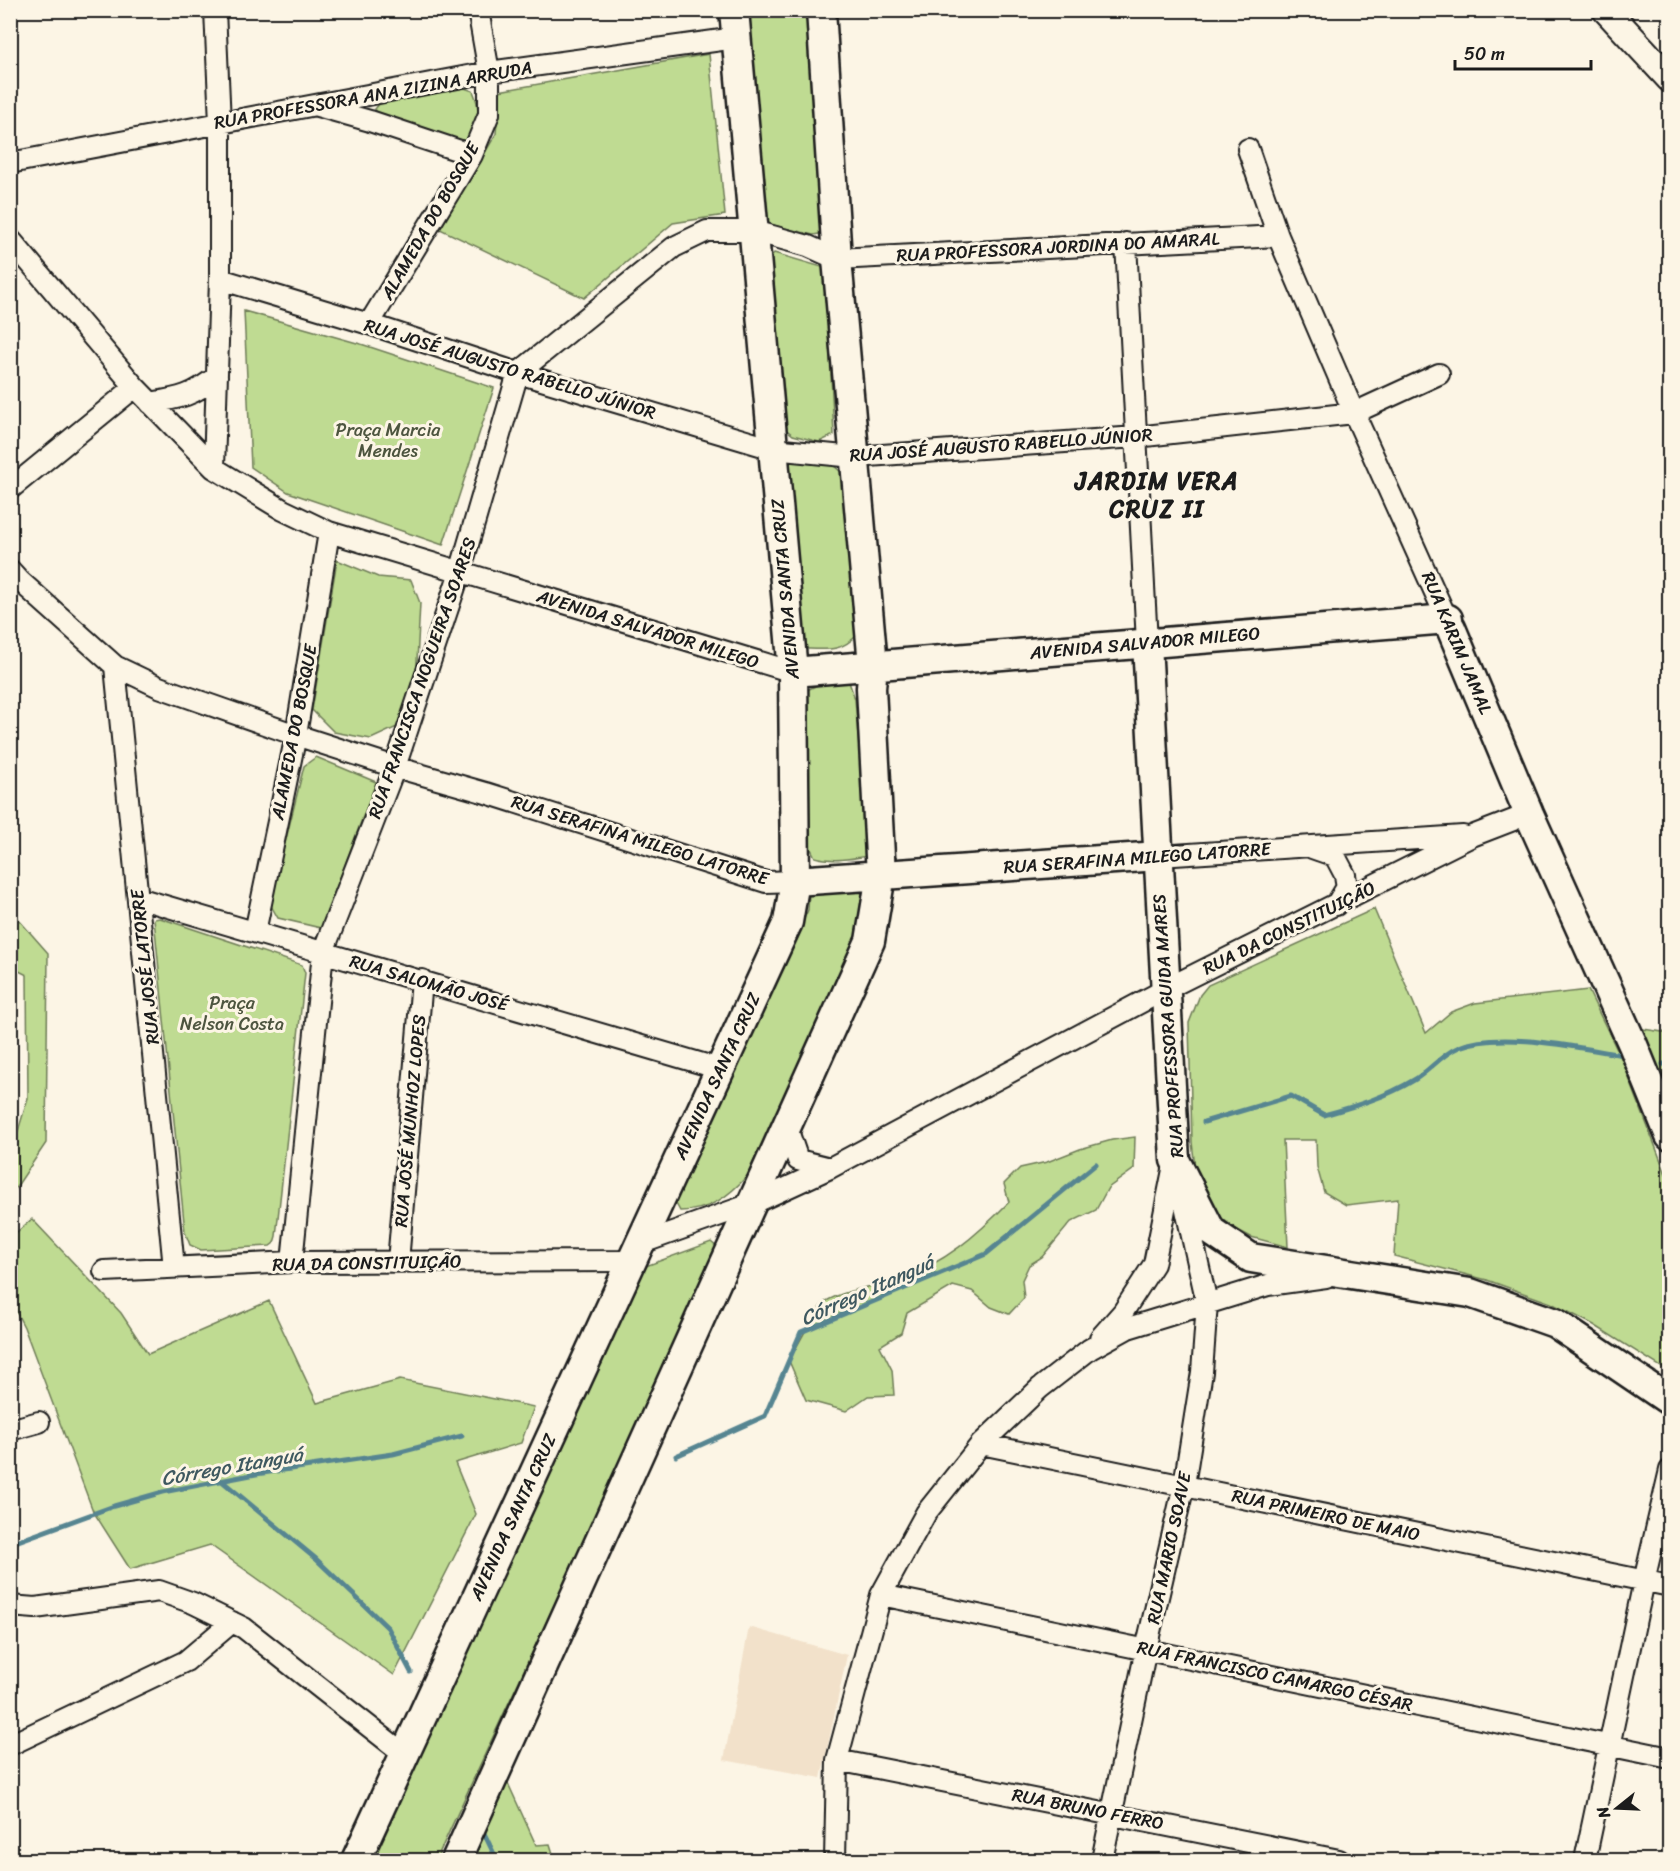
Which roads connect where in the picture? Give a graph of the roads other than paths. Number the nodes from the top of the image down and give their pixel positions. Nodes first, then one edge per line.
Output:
1 (215, 10) edge
2 (478, 10) edge
3 (821, 10) edge
4 (1612, 13) edge
5 (735, 24) edge
6 (489, 72) junction
7 (1670, 79) edge
8 (374, 94) junction
9 (313, 105) junction
10 (370, 121) junction
11 (220, 123) junction
12 (1248, 149) dead end
13 (472, 155) junction
14 (10, 163) edge
15 (754, 231) junction
16 (1278, 236) junction
17 (10, 239) edge
18 (1126, 243) junction
19 (837, 259) junction
20 (220, 279) junction
21 (369, 324) junction
22 (518, 373) junction
23 (1439, 374) dead end
24 (217, 376) junction
25 (135, 387) junction
26 (150, 403) junction
27 (1354, 413) junction
28 (1136, 437) junction
29 (773, 449) junction
30 (854, 457) junction
31 (214, 468) junction
32 (10, 489) edge
33 (329, 532) junction
34 (10, 570) edge
35 (460, 572) junction
36 (1450, 623) junction
37 (1147, 642) junction
38 (873, 665) junction
39 (115, 666) junction
40 (793, 672) junction
41 (296, 735) junction
42 (394, 767) junction
43 (1529, 814) junction
44 (1472, 836) junction
45 (1308, 847) junction
46 (1159, 856) junction
47 (881, 875) junction
48 (795, 881) junction
49 (138, 898) junction
50 (1336, 905) junction
51 (255, 932) junction
52 (323, 952) junction
53 (422, 980) junction
54 (1166, 989) junction
55 (720, 1069) junction
56 (787, 1128) junction
57 (1670, 1136) edge
58 (1175, 1160) junction
59 (830, 1168) junction
60 (754, 1203) junction
61 (635, 1253) junction
62 (292, 1262) junction
63 (398, 1262) junction
64 (174, 1268) junction
65 (104, 1271) dead end
66 (1346, 1274) junction
67 (1207, 1303) junction
68 (1090, 1349) junction
69 (1670, 1401) edge
70 (39, 1422) dead end
71 (10, 1430) edge
72 (981, 1444) junction
73 (1670, 1470) edge
74 (1184, 1485) junction
75 (1644, 1581) junction
76 (1670, 1586) edge
77 (880, 1594) junction
78 (10, 1606) edge
79 (232, 1622) junction
80 (1146, 1649) junction
81 (10, 1744) edge
82 (1609, 1745) junction
83 (404, 1754) junction
84 (1670, 1758) edge
85 (837, 1760) junction
86 (1112, 1814) junction
87 (356, 1860) edge
88 (456, 1860) edge
89 (835, 1860) edge
90 (1102, 1860) edge
91 (1339, 1860) edge
92 (1585, 1860) edge

1 - 11 street
2 - 6 street, ALAMEDA DO BOSQUE
3 - 19 main road
4 - 7 street
5 - 6 street, RUA PROFESSORA ANA ZIZINA ARRUDA
5 - 15 main road, AVENIDA SANTA CRUZ
6 - 8 street, RUA PROFESSORA ANA ZIZINA ARRUDA
6 - 13 street, ALAMEDA DO BOSQUE
8 - 9 street, RUA PROFESSORA ANA ZIZINA ARRUDA
8 - 10 street
9 - 10 street
9 - 11 street, RUA PROFESSORA ANA ZIZINA ARRUDA
10 - 13 street
11 - 14 street, RUA PROFESSORA ANA ZIZINA ARRUDA
11 - 20 street
12 - 16 street, RUA KARIM JAMAL
13 - 21 street, ALAMEDA DO BOSQUE
15 - 19 street
15 - 22 street
15 - 29 main road, AVENIDA SANTA CRUZ
16 - 18 street, RUA PROFESSORA JORDINA DO AMARAL
16 - 27 street, RUA KARIM JAMAL
17 - 25 street, AVENIDA SALVADOR MILEGO
18 - 19 street, RUA PROFESSORA JORDINA DO AMARAL
18 - 28 street, RUA PROFESSORA GUIDA MARES
19 - 30 main road
20 - 21 street, RUA JOSÉ AUGUSTO RABELLO JÚNIOR
20 - 24 street
21 - 22 street, RUA JOSÉ AUGUSTO RABELLO JÚNIOR
22 - 29 street, RUA JOSÉ AUGUSTO RABELLO JÚNIOR
22 - 35 street, RUA FRANCISCA NOGUEIRA SOARES
23 - 27 street, RUA JOSÉ AUGUSTO RABELLO JÚNIOR
24 - 26 street
24 - 31 street
25 - 26 street, AVENIDA SALVADOR MILEGO
25 - 32 street
26 - 31 street, AVENIDA SALVADOR MILEGO
27 - 28 street, RUA JOSÉ AUGUSTO RABELLO JÚNIOR
27 - 36 street, RUA KARIM JAMAL
28 - 30 street, RUA JOSÉ AUGUSTO RABELLO JÚNIOR
28 - 37 street, RUA PROFESSORA GUIDA MARES
29 - 30 street, RUA JOSÉ AUGUSTO RABELLO JÚNIOR
29 - 40 main road, AVENIDA SANTA CRUZ
30 - 38 main road
31 - 33 street, AVENIDA SALVADOR MILEGO
33 - 35 street, AVENIDA SALVADOR MILEGO
33 - 41 street, ALAMEDA DO BOSQUE
34 - 39 street, RUA SERAFINA MILEGO LATORRE
35 - 40 street, AVENIDA SALVADOR MILEGO
35 - 42 street, RUA FRANCISCA NOGUEIRA SOARES
36 - 37 main road, AVENIDA SALVADOR MILEGO
36 - 43 main road, RUA KARIM JAMAL
37 - 38 main road, AVENIDA SALVADOR MILEGO
37 - 46 main road, RUA PROFESSORA GUIDA MARES
38 - 40 main road, AVENIDA SALVADOR MILEGO
38 - 47 main road
39 - 41 street, RUA SERAFINA MILEGO LATORRE
39 - 49 street, RUA JOSÉ LATORRE
40 - 48 main road, AVENIDA SANTA CRUZ
41 - 42 street, RUA SERAFINA MILEGO LATORRE
41 - 51 street, ALAMEDA DO BOSQUE
42 - 48 street, RUA SERAFINA MILEGO LATORRE
42 - 52 street, RUA FRANCISCA NOGUEIRA SOARES
43 - 44 street, RUA DA CONSTITUIÇÃO
43 - 57 main road, RUA KARIM JAMAL
44 - 45 street, RUA SERAFINA MILEGO LATORRE
44 - 50 street, RUA DA CONSTITUIÇÃO
45 - 46 street, RUA SERAFINA MILEGO LATORRE
45 - 50 street
46 - 47 main road, RUA SERAFINA MILEGO LATORRE
46 - 54 main road, RUA PROFESSORA GUIDA MARES
47 - 48 main road, RUA SERAFINA MILEGO LATORRE
47 - 56 main road
48 - 55 main road, AVENIDA SANTA CRUZ
49 - 51 street, RUA SALOMÃO JOSÉ
49 - 64 street, RUA JOSÉ LATORRE
50 - 54 street, RUA DA CONSTITUIÇÃO
51 - 52 street, RUA SALOMÃO JOSÉ
52 - 53 street, RUA SALOMÃO JOSÉ
52 - 62 street, RUA FRANCISCA NOGUEIRA SOARES
53 - 55 street, RUA SALOMÃO JOSÉ
53 - 63 street, RUA JOSÉ MUNHOZ LOPES
54 - 58 main road, RUA PROFESSORA GUIDA MARES
54 - 59 street, RUA DA CONSTITUIÇÃO
55 - 61 main road, AVENIDA SANTA CRUZ
56 - 59 street
56 - 60 main road
58 - 66 main road
58 - 67 street, RUA PROFESSORA GUIDA MARES
58 - 68 street
59 - 60 street, RUA DA CONSTITUIÇÃO
60 - 61 street, RUA DA CONSTITUIÇÃO
60 - 88 main road
61 - 63 street, RUA DA CONSTITUIÇÃO
61 - 83 main road, AVENIDA SANTA CRUZ
62 - 63 street, RUA DA CONSTITUIÇÃO
62 - 64 street, RUA DA CONSTITUIÇÃO
64 - 65 street, RUA DA CONSTITUIÇÃO
66 - 67 street
66 - 69 main road
67 - 68 street
67 - 74 street, RUA MARIO SOAVE
68 - 72 street
70 - 71 street
72 - 74 street, RUA PRIMEIRO DE MAIO
72 - 77 street
73 - 75 street
74 - 75 street, RUA PRIMEIRO DE MAIO
74 - 80 street, RUA MARIO SOAVE
75 - 76 street, RUA PRIMEIRO DE MAIO
75 - 82 street
77 - 80 street, RUA FRANCISCO CAMARGO CÉSAR
77 - 85 street
78 - 79 street
79 - 81 street
79 - 83 street
80 - 82 street, RUA FRANCISCO CAMARGO CÉSAR
80 - 86 street, RUA MARIO SOAVE
82 - 84 street, RUA FRANCISCO CAMARGO CÉSAR
82 - 92 street
83 - 87 main road, AVENIDA SANTA CRUZ
85 - 86 street, RUA BRUNO FERRO
85 - 89 street
86 - 90 street, RUA MARIO SOAVE
86 - 91 street, RUA BRUNO FERRO

